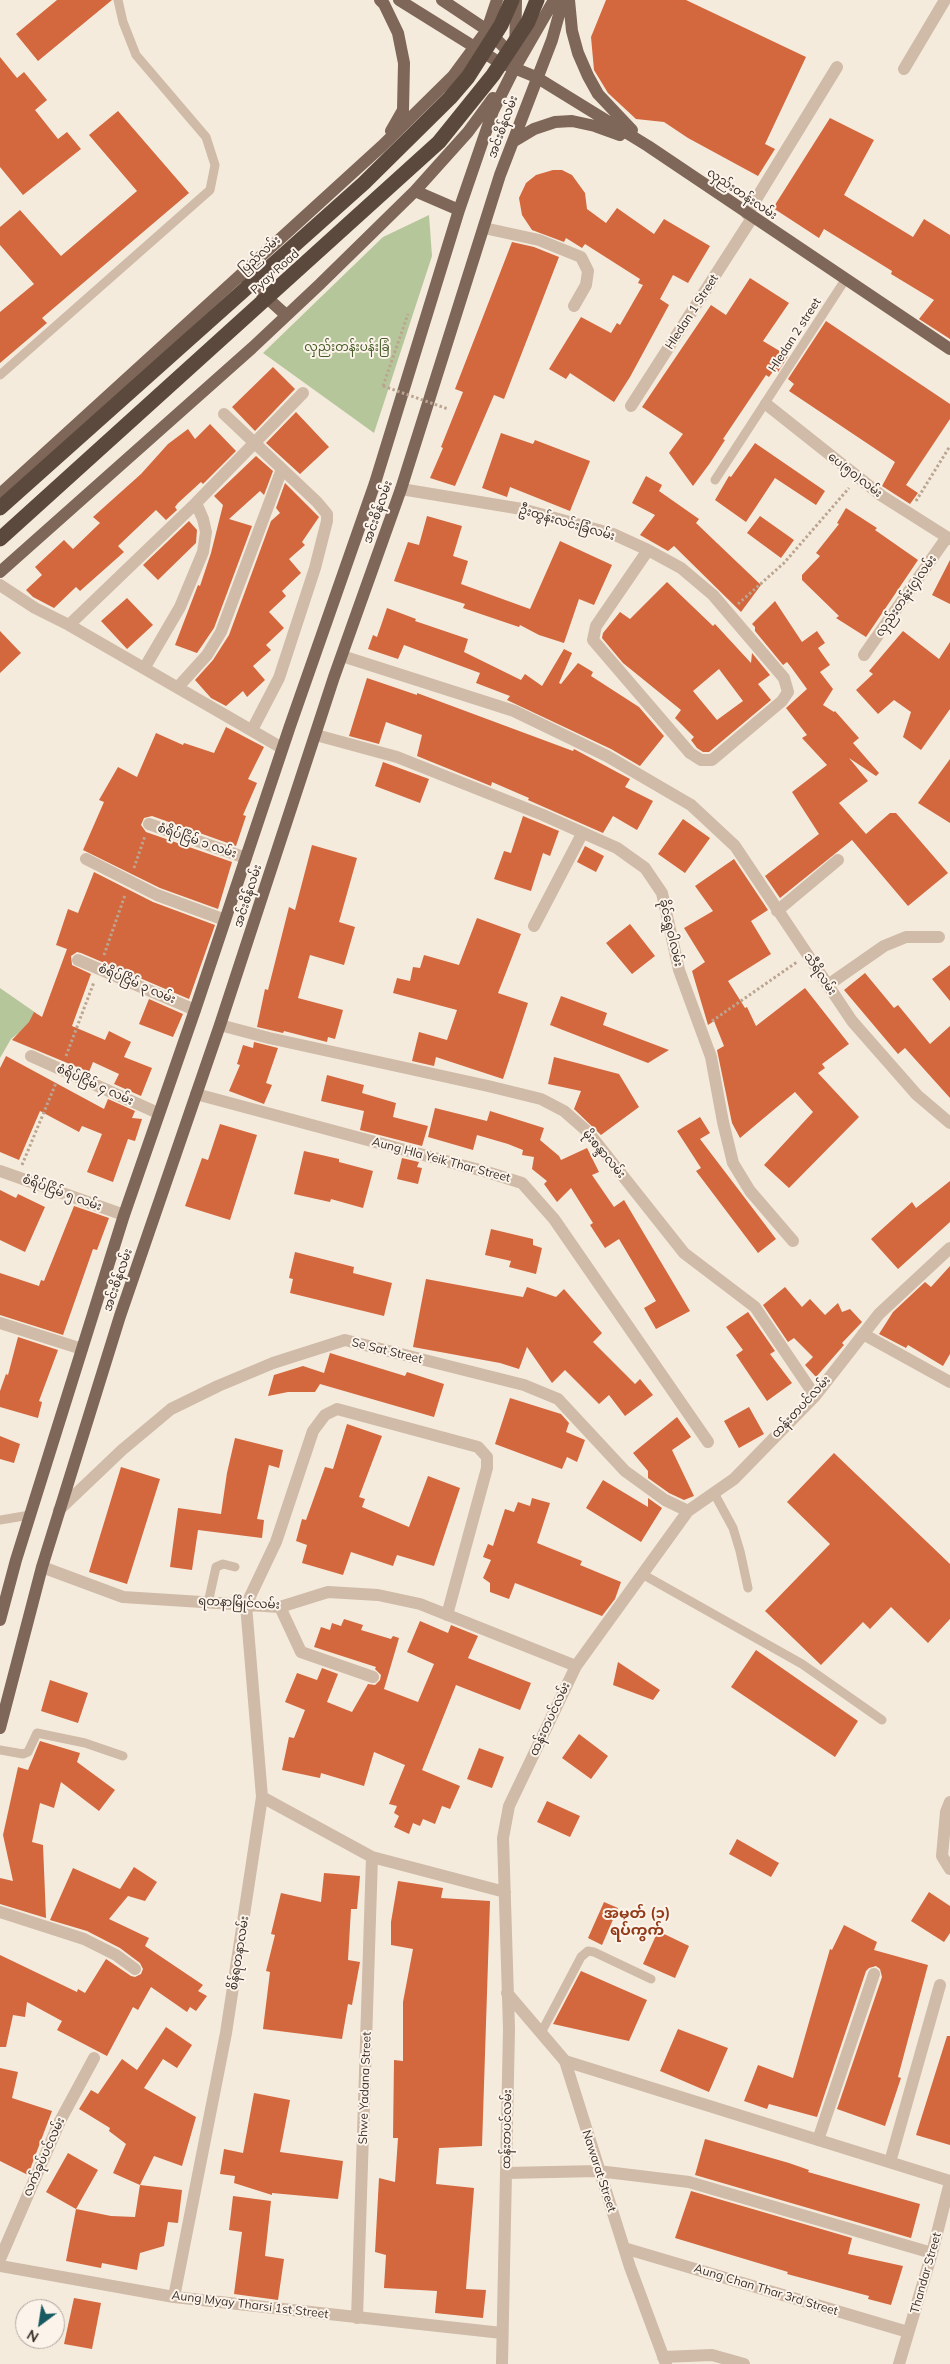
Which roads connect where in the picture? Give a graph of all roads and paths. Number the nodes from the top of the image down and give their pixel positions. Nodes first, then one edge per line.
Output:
1 (118, 0) edge
2 (380, 0) edge
3 (399, 0) edge
4 (442, 0) edge
5 (497, 0) edge
6 (514, 0) edge
7 (538, 0) edge
8 (554, 0) edge
9 (563, 0) edge
10 (569, 0) edge
11 (945, 0) edge
12 (487, 30) junction
13 (477, 46) junction
14 (515, 68) junction
15 (837, 68) dead end
16 (904, 69) dead end
17 (536, 77) junction
18 (514, 141) junction
19 (382, 146) junction
20 (648, 146) junction
21 (415, 191) junction
22 (459, 210) junction
23 (750, 216) junction
24 (484, 228) junction
25 (242, 274) junction
26 (846, 280) junction
27 (574, 306) dead end
28 (408, 314) dead end
29 (286, 315) junction
30 (950, 349) edge
31 (0, 374) edge
32 (303, 393) dead end
33 (766, 404) junction
34 (631, 406) dead end
35 (448, 409) dead end
36 (224, 414) dead end
37 (254, 443) junction
38 (950, 446) edge
39 (282, 469) junction
40 (858, 478) junction
41 (715, 480) dead end
42 (401, 489) junction
43 (0, 494) edge
44 (196, 503) junction
45 (0, 508) edge
46 (909, 512) junction
47 (948, 538) edge
48 (0, 539) edge
49 (648, 550) junction
50 (0, 572) edge
51 (0, 585) edge
52 (730, 612) junction
53 (68, 624) junction
54 (864, 655) dead end
55 (342, 656) junction
56 (145, 667) junction
57 (178, 687) junction
58 (252, 730) junction
59 (316, 735) junction
60 (282, 748) junction
61 (149, 824) joint
62 (582, 834) junction
63 (86, 858) dead end
64 (246, 858) junction
65 (838, 860) dead end
66 (130, 881) junction
67 (777, 911) junction
68 (225, 920) junction
69 (534, 926) dead end
70 (939, 937) dead end
71 (807, 954) junction
72 (78, 960) dead end
73 (99, 968) junction
74 (828, 985) junction
75 (195, 1010) junction
76 (220, 1025) junction
77 (701, 1029) junction
78 (31, 1056) dead end
79 (61, 1071) junction
80 (196, 1094) junction
81 (158, 1113) junction
82 (950, 1123) edge
83 (0, 1171) edge
84 (17, 1177) junction
85 (124, 1215) junction
86 (793, 1241) dead end
87 (950, 1248) edge
88 (0, 1323) edge
89 (863, 1334) junction
90 (82, 1349) junction
91 (950, 1382) edge
92 (815, 1396) junction
93 (708, 1442) dead end
94 (714, 1492) junction
95 (59, 1510) junction
96 (688, 1510) junction
97 (30, 1515) junction
98 (0, 1520) edge
99 (42, 1567) junction
100 (235, 1567) dead end
101 (642, 1574) junction
102 (748, 1588) dead end
103 (208, 1603) junction
104 (246, 1605) junction
105 (280, 1608) junction
106 (447, 1615) junction
107 (0, 1620) edge
108 (576, 1666) junction
109 (373, 1677) dead end
110 (882, 1720) dead end
111 (0, 1728) edge
112 (0, 1750) edge
113 (123, 1756) dead end
114 (262, 1797) junction
115 (950, 1802) edge
116 (372, 1858) junction
117 (950, 1868) edge
118 (505, 1892) junction
119 (0, 1912) edge
120 (135, 1969) dead end
121 (874, 1974) dead end
122 (652, 1979) dead end
123 (940, 1985) dead end
124 (507, 1993) junction
125 (541, 2032) junction
126 (94, 2058) dead end
127 (565, 2061) junction
128 (818, 2140) junction
129 (890, 2162) junction
130 (598, 2171) junction
131 (506, 2173) junction
132 (950, 2182) edge
133 (624, 2248) junction
134 (932, 2253) junction
135 (0, 2259) edge
136 (0, 2266) edge
137 (174, 2297) junction
138 (357, 2318) junction
139 (908, 2332) junction
140 (502, 2333) junction
141 (664, 2360) edge
142 (502, 2364) edge
143 (744, 2364) edge
144 (899, 2364) edge

1 - 31 lane
2 - 19 main road
3 - 13 main road, လှည်းတန်းလမ်း
4 - 12 main road
5 - 12 main road, ပြည်လမ်း
6 - 14 main road, ပြည်လမ်း
6 - 45 highway, ပြည်လမ်း, bridge
7 - 48 highway, Pyay Road, bridge
8 - 14 main road
9 - 17 main road
10 - 20 main road
11 - 16 street
12 - 13 main road, ပြည်လမ်း
12 - 14 main road
13 - 14 main road, လှည်းတန်းလမ်း
13 - 19 main road, ပြည်လမ်း
14 - 17 main road, လှည်းတန်းလမ်း
14 - 21 main road
14 - 22 main road, အင်းစိန်လမ်း
15 - 23 street, Hledan 1 Street
17 - 18 main road, အင်းစိန်လမ်း
17 - 20 main road, လှည်းတန်းလမ်း
18 - 20 main road
18 - 24 main road, အင်းစိန်လမ်း
19 - 25 main road, ပြည်လမ်း
20 - 23 main road, လှည်းတန်းလမ်း
21 - 22 main road
21 - 29 main road
22 - 60 main road, အင်းစိန်လမ်း
23 - 26 main road, လှည်းတန်းလမ်း
23 - 34 street, Hledan 1 Street
24 - 27 street
24 - 42 main road, အင်းစိန်လမ်း
25 - 29 main road
25 - 43 main road, ပြည်လမ်း
26 - 30 main road, လှည်းတန်းလမ်း
26 - 33 lane, Hledan 2 street
28 - 35 path, bridge
29 - 50 main road
32 - 37 street
33 - 40 street, ပေ(၅၀)လမ်း
33 - 41 lane, Hledan 2 street
36 - 37 street
37 - 39 street
37 - 44 street
38 - 46 path
39 - 57 street
39 - 58 street
40 - 46 street, ပေ(၅၀)လမ်း
40 - 52 path
42 - 49 street, ဦးထွန်းလင်းခြံလမ်း
42 - 55 main road, အင်းစိန်လမ်း
44 - 53 street
44 - 56 street
46 - 47 street, ပေ(၅၀)လမ်း
47 - 54 street, လှည်းတန်း(၄)လမ်း
49 - 52 street, ဦးထွန်းလင်းခြံလမ်း
49 - 52 street, ဦးထွန်းလင်းခြံလမ်း
51 - 53 street
53 - 56 street
55 - 59 main road, အင်းစိန်လမ်း
55 - 67 street, သီရိလမ်း
56 - 57 street
57 - 58 street
58 - 60 street
59 - 62 street, ခိုင်ရွှေဝါလမ်း
59 - 76 main road, အင်းစိန်လမ်း
60 - 64 main road, အင်းစိန်လမ်း
61 - 64 street, စံရိပ်ငြိမ် ၁ လမ်း
61 - 66 path
62 - 69 street
62 - 77 street, ခိုင်ရွှေဝါလမ်း
63 - 66 street
64 - 68 main road, အင်းစိန်လမ်း
65 - 67 street
66 - 68 street
66 - 73 path
67 - 71 street, သီရိလမ်း
68 - 75 main road, အင်းစိန်လမ်း
70 - 74 street
71 - 74 street, သီရိလမ်း
71 - 77 path
72 - 73 street, စံရိပ်ငြိမ် ၃ လမ်း
73 - 75 street, စံရိပ်ငြိမ် ၃ လမ်း
73 - 79 path
74 - 82 street, သီရိလမ်း
75 - 81 main road, အင်းစိန်လမ်း
76 - 80 main road, အင်းစိန်လမ်း
76 - 92 street, မိုးစန္ဒာလမ်း
77 - 86 street, ခိုင်ရွှေဝါလမ်း
78 - 79 street, စံရိပ်ငြိမ် ၄ လမ်း
79 - 81 street, စံရိပ်ငြိမ် ၄ လမ်း
79 - 84 path
80 - 93 street, Aung Hla Yeik Thar Street
80 - 95 main road, အင်းစိန်လမ်း
81 - 85 main road, အင်းစိန်လမ်း
83 - 84 street, စံရိပ်ငြိမ် ၅ လမ်း
84 - 85 street, စံရိပ်ငြိမ် ၅ လမ်း
85 - 90 main road, အင်းစိန်လမ်း
87 - 89 street, ထန်းတပင်လမ်း
88 - 90 street
89 - 91 street
89 - 92 street, ထန်းတပင်လမ်း
90 - 97 main road, အင်းစိန်လမ်း
92 - 94 street, ထန်းတပင်လမ်း
94 - 96 street, ထန်းတပင်လမ်း
94 - 102 lane
95 - 96 street, Se Sat Street
95 - 99 main road, အင်းစိန်လမ်း
96 - 101 street, ထန်းတပင်လမ်း
97 - 98 lane
97 - 107 main road, အင်းစိန်လမ်း
99 - 103 street, ရတနာမြိုင်လမ်း
99 - 111 main road, အင်းစိန်လမ်း
100 - 103 lane
101 - 108 street, ထန်းတပင်လမ်း
101 - 110 lane
103 - 104 street, ရတနာမြိုင်လမ်း
104 - 105 street, ရတနာမြိုင်လမ်း
104 - 106 street
104 - 114 street, စိန်ရတနာလမ်း
105 - 106 street, ရတနာမြိုင်လမ်း
105 - 109 street
106 - 108 street, ရတနာမြိုင်လမ်း
108 - 118 street, ထန်းတပင်လမ်း
112 - 113 lane
114 - 116 street
114 - 137 street, စိန်ရတနာလမ်း
115 - 117 street
116 - 118 street
116 - 138 street, Shwe Yadana Street
118 - 124 street, ထန်းတပင်လမ်း
119 - 120 street
121 - 128 street
122 - 125 lane
123 - 129 street
124 - 125 street, Nawarat Street
124 - 131 street, ထန်းတပင်လမ်း
125 - 127 street, Nawarat Street
126 - 135 street, လက်ခုပ်ပင်လမ်း
127 - 128 street
127 - 130 street, Nawarat Street
128 - 129 street
129 - 132 street
130 - 131 street
130 - 133 street, Nawarat Street
130 - 134 street
131 - 140 street, ထန်းတပင်လမ်း
132 - 134 street, Thandar Street
133 - 139 street, Aung Chan Thar 3rd Street
133 - 141 street, Nawarat Street
134 - 139 street, Thandar Street
136 - 137 street, Aung Myay Tharsi 1st Street
137 - 138 street, Aung Myay Tharsi 1st Street
138 - 140 street, Aung Myay Tharsi 1st Street
139 - 144 street, Thandar Street
140 - 142 street, ထန်းတပင်လမ်း
141 - 143 street

